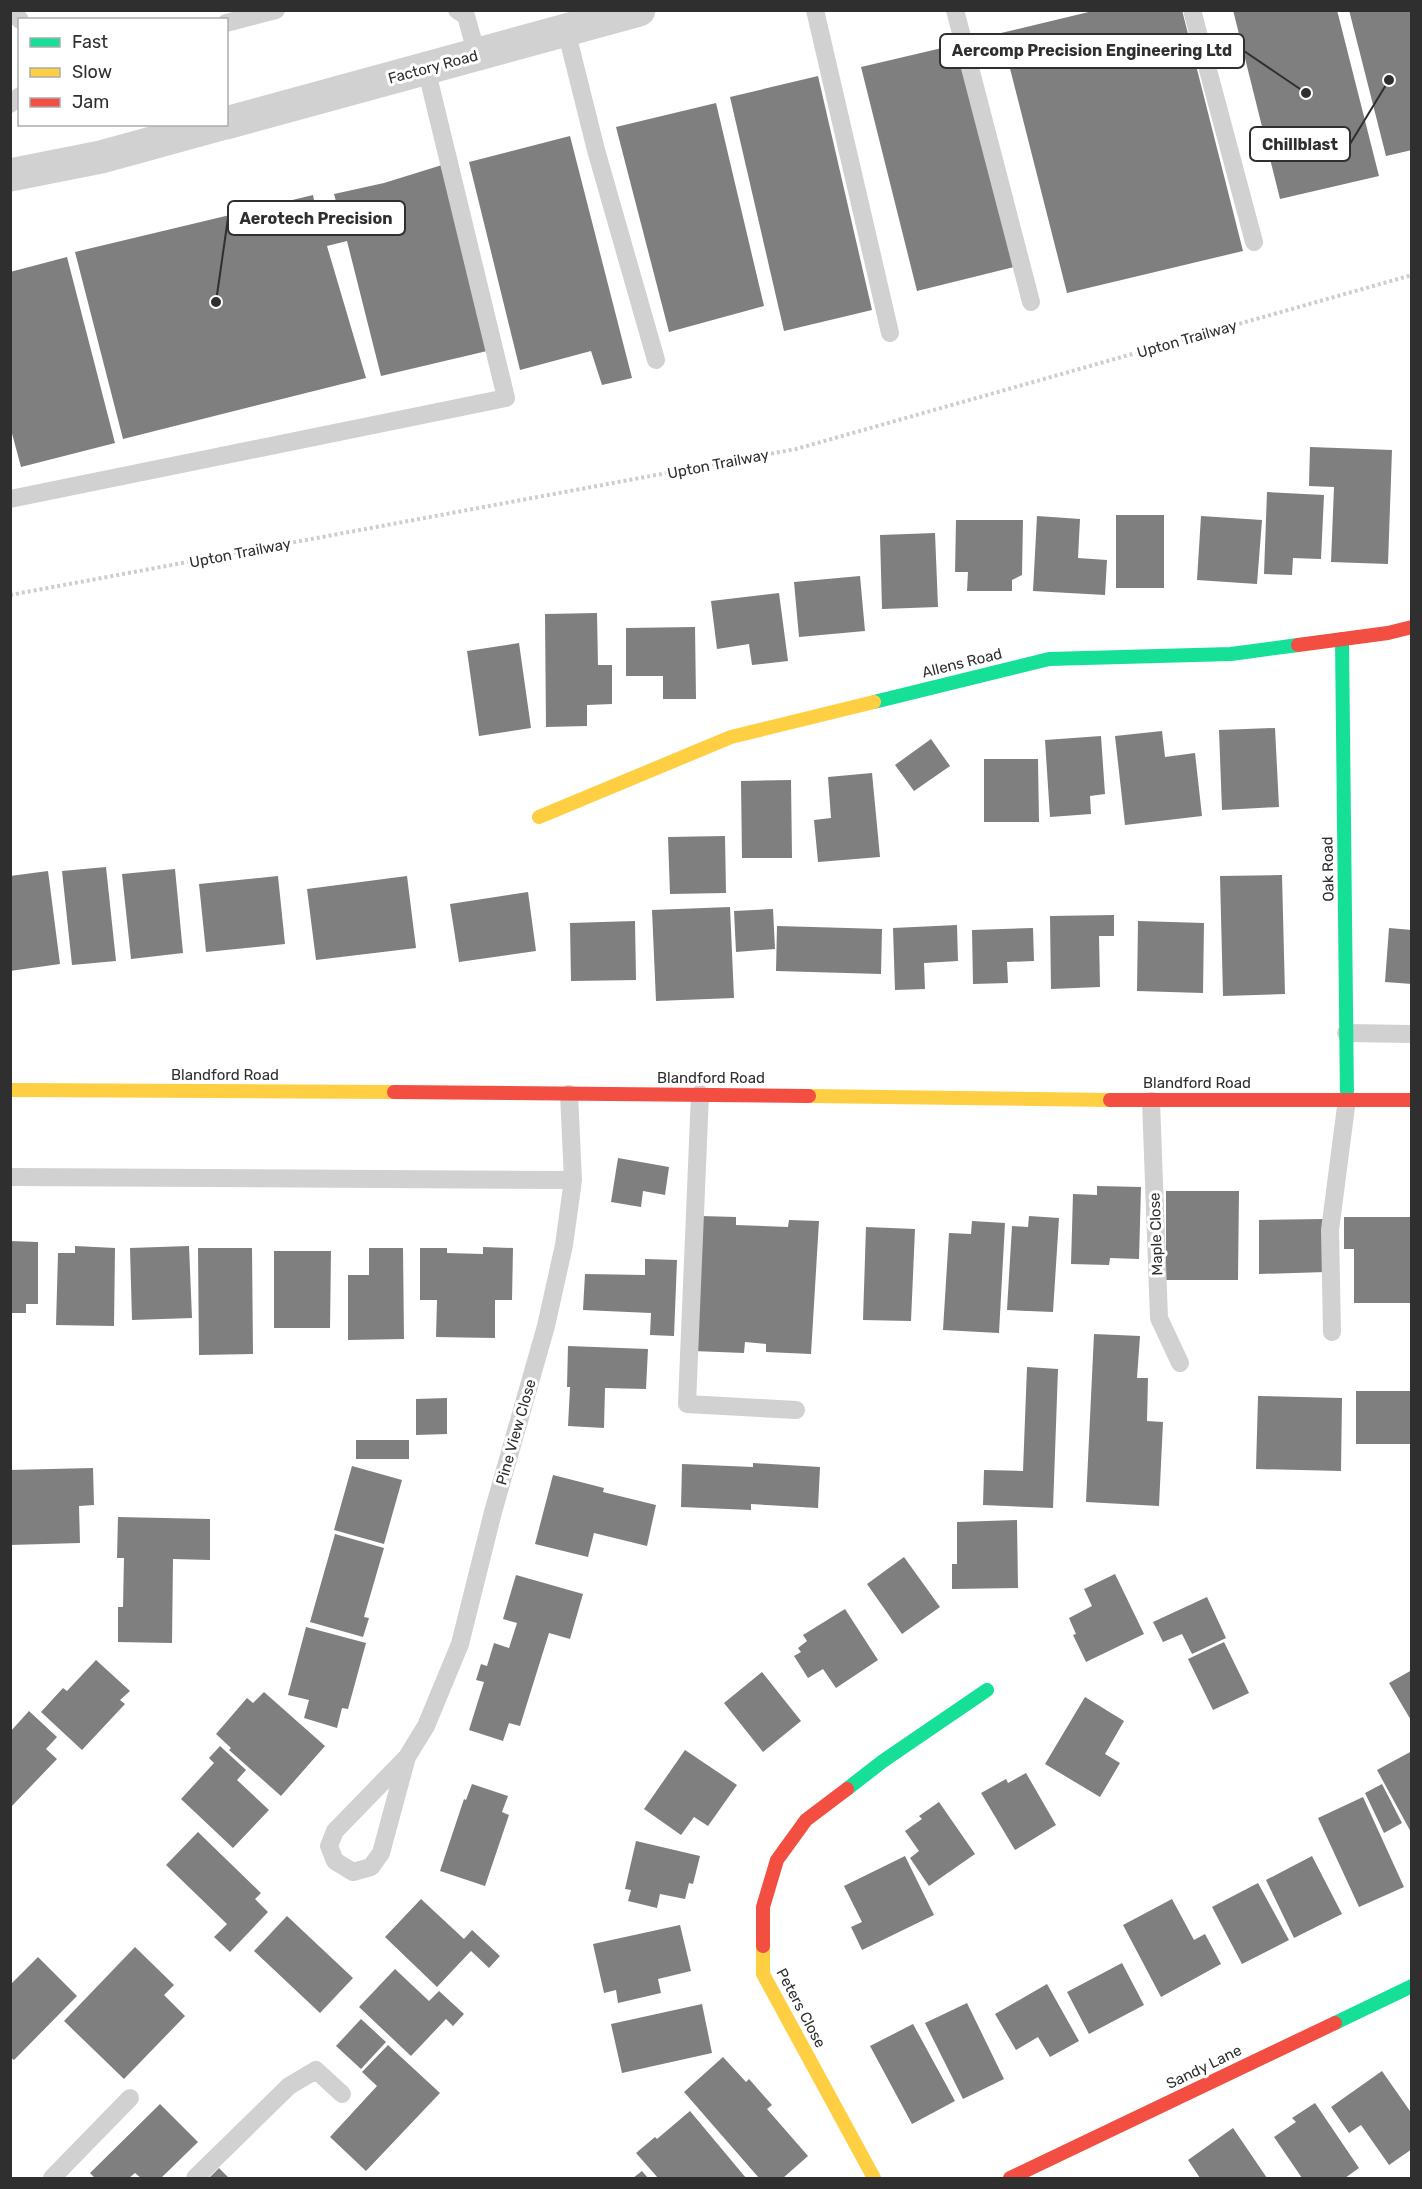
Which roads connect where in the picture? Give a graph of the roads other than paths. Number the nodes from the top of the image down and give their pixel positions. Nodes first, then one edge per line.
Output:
1 (276, 10) edge
2 (639, 10) edge
3 (815, 10) edge
4 (955, 10) edge
5 (1192, 10) edge
6 (462, 13) edge
7 (228, 22) edge
8 (566, 30) junction
9 (477, 55) junction
10 (426, 68) junction
11 (228, 122) edge
12 (214, 126) edge
13 (10, 175) edge
14 (1254, 242) dead end
15 (1031, 302) dead end
16 (890, 333) dead end
17 (656, 360) dead end
18 (10, 499) edge
19 (1412, 627) edge
20 (1342, 639) junction
21 (539, 817) dead end
22 (1346, 1033) junction
23 (1412, 1034) edge
24 (10, 1090) edge
25 (569, 1094) junction
26 (700, 1094) junction
27 (1347, 1098) junction
28 (1412, 1100) edge
29 (1152, 1101) junction
30 (10, 1177) edge
31 (573, 1180) junction
32 (1332, 1332) dead end
33 (1180, 1363) dead end
34 (796, 1410) dead end
35 (987, 1690) dead end
36 (407, 1757) junction
37 (1412, 1986) edge
38 (342, 2094) dead end
39 (130, 2098) dead end
40 (52, 2178) edge
41 (195, 2178) edge
42 (874, 2178) edge
43 (1010, 2178) edge

1 - 7 lane
2 - 8 street, Factory Road
3 - 16 lane
4 - 15 lane
5 - 14 lane
6 - 9 lane
8 - 9 street, Factory Road
8 - 17 lane
9 - 10 street, Factory Road
10 - 11 street, Factory Road
10 - 18 lane
12 - 13 street
19 - 20 street, Allens Road
20 - 21 street, Allens Road
20 - 22 street, Oak Road
22 - 23 lane
22 - 27 street, Oak Road
24 - 25 street, Blandford Road
25 - 26 street, Blandford Road
25 - 31 lane, Pine View Close
26 - 29 street, Blandford Road
26 - 34 lane
27 - 28 street, Blandford Road
27 - 29 street, Blandford Road
27 - 32 lane
29 - 33 lane, Maple Close
30 - 31 lane
31 - 36 lane, Pine View Close
35 - 42 street, Peters Close
36 - 36 lane, Pine View Close
37 - 43 street, Sandy Lane
38 - 41 lane
39 - 40 lane

